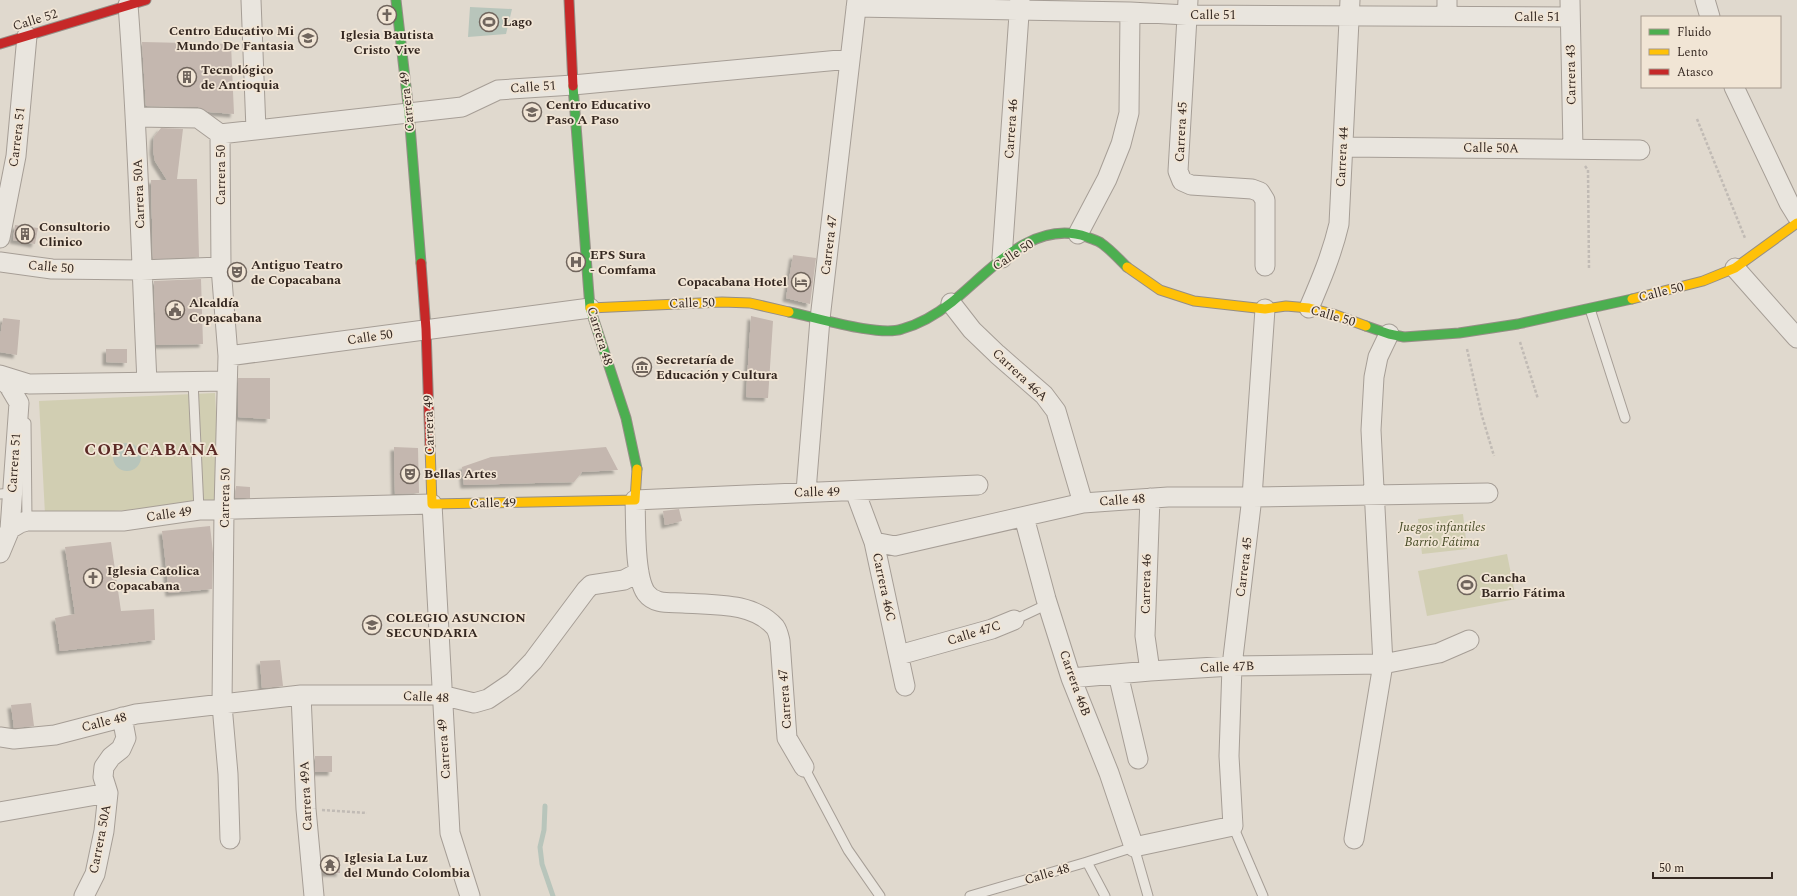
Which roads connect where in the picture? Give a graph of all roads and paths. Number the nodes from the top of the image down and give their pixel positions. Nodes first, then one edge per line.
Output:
1 (251, 0) edge
2 (396, 0) edge
3 (569, 0) edge
4 (1705, 0) edge
5 (137, 3) edge
6 (100, 4) dead end
7 (857, 4) edge
8 (1019, 5) edge
9 (1188, 8) edge
10 (1350, 8) edge
11 (1447, 8) edge
12 (1570, 9) edge
13 (1130, 12) junction
14 (100, 14) junction
15 (1710, 16) edge
16 (27, 36) junction
17 (0, 44) edge
18 (850, 59) junction
19 (573, 84) junction
20 (1734, 88) edge
21 (409, 113) junction
22 (136, 117) junction
23 (1697, 119) dead end
24 (256, 130) junction
25 (220, 134) junction
26 (1343, 147) junction
27 (1573, 149) junction
28 (1640, 150) dead end
29 (1588, 170) dead end
30 (1797, 216) edge
31 (1797, 223) edge
32 (1078, 234) junction
33 (0, 238) edge
34 (1752, 255) junction
35 (1002, 258) junction
36 (0, 262) edge
37 (1265, 266) dead end
38 (222, 267) junction
39 (1735, 268) junction
40 (141, 270) junction
41 (1588, 270) dead end
42 (951, 303) junction
43 (590, 308) junction
44 (1308, 308) junction
45 (1265, 309) junction
46 (1590, 309) junction
47 (820, 319) junction
48 (1518, 324) junction
49 (426, 329) junction
50 (1459, 333) junction
51 (1389, 334) junction
52 (1797, 338) edge
53 (228, 356) junction
54 (0, 375) edge
55 (0, 378) edge
56 (227, 381) junction
57 (147, 382) junction
58 (192, 382) junction
59 (25, 395) junction
60 (1538, 399) dead end
61 (1625, 418) dead end
62 (1494, 456) dead end
63 (978, 485) dead end
64 (806, 491) junction
65 (855, 491) junction
66 (6, 493) edge
67 (1488, 493) dead end
68 (1376, 494) junction
69 (1252, 497) junction
70 (1150, 498) junction
71 (635, 500) junction
72 (1083, 503) junction
73 (432, 504) junction
74 (199, 510) junction
75 (225, 512) junction
76 (1024, 517) junction
77 (36, 520) junction
78 (10, 529) junction
79 (874, 542) junction
80 (1, 550) edge
81 (639, 572) junction
82 (1048, 604) junction
83 (1014, 620) joint
84 (1469, 640) dead end
85 (899, 655) junction
86 (1383, 664) junction
87 (1232, 666) junction
88 (1150, 671) junction
89 (1118, 674) junction
90 (1071, 678) junction
91 (905, 686) dead end
92 (301, 695) junction
93 (441, 695) junction
94 (222, 705) junction
95 (122, 717) junction
96 (0, 737) edge
97 (1138, 759) dead end
98 (804, 767) joint
99 (108, 793) junction
100 (306, 809) junction
101 (0, 812) edge
102 (367, 813) dead end
103 (1233, 826) junction
104 (230, 839) dead end
105 (1354, 839) dead end
106 (1134, 847) junction
107 (1088, 862) junction
108 (84, 896) edge
109 (314, 896) edge
110 (470, 896) edge
111 (880, 896) edge
112 (970, 896) edge
113 (1105, 896) edge
114 (1148, 896) edge
115 (1263, 896) edge

1 - 24 street
2 - 21 street, Carrera 49
3 - 19 street, Carrera 48
4 - 15 street
5 - 14 street, Calle 52
5 - 22 street, Carrera 50A
6 - 14 lane
7 - 8 street, Calle 51
7 - 18 street, Carrera 47
8 - 13 street, Calle 51
8 - 35 street, Carrera 46
9 - 10 street, Calle 51
9 - 13 street, Calle 51
9 - 37 street, Carrera 45
10 - 11 street, Calle 51
10 - 26 street, Carrera 44
11 - 12 street, Calle 51
12 - 27 street, Carrera 43
13 - 32 street
14 - 16 street, Calle 52
16 - 17 street, Calle 52
16 - 33 street, Carrera 51
18 - 19 street, Calle 51
18 - 47 street, Carrera 47
19 - 21 street, Calle 51
19 - 43 street, Carrera 48
20 - 30 street
21 - 24 street, Calle 51
21 - 49 street, Carrera 49
22 - 25 street
22 - 40 street, Carrera 50A
23 - 34 path
24 - 25 street, Calle 51
25 - 38 street, Carrera 50
26 - 27 street, Calle 50A
26 - 44 street, Carrera 44
27 - 28 street, Calle 50A
29 - 41 path
31 - 34 street, Calle 50
32 - 35 street, Calle 50
32 - 45 street, Calle 50
34 - 39 street, Calle 50
35 - 42 street, Calle 50
36 - 40 street, Calle 50
38 - 40 street, Calle 50
38 - 53 street, Carrera 50
39 - 46 street, Calle 50
39 - 52 street
40 - 57 street, Carrera 50A
42 - 47 street, Calle 50
42 - 72 street, Carrera 46A
43 - 47 street, Calle 50
43 - 49 street, Calle 50
43 - 71 street, Carrera 48
44 - 45 street, Calle 50
44 - 51 street, Calle 50
45 - 69 street, Carrera 45
46 - 48 street, Calle 50
46 - 61 lane
47 - 64 street, Carrera 47
48 - 50 street, Calle 50
48 - 60 path
49 - 53 street, Calle 50
49 - 73 street, Carrera 49
50 - 51 street, Calle 50
50 - 62 path
51 - 68 street
53 - 56 street, Carrera 50
54 - 59 street
55 - 59 street
56 - 58 street
56 - 75 street, Carrera 50
57 - 58 street
57 - 59 street
58 - 74 lane
59 - 66 street, Carrera 51
59 - 77 lane
63 - 65 street, Calle 49
64 - 65 street, Calle 49
64 - 71 street, Calle 49
65 - 79 street, Carrera 46C
66 - 78 street, Carrera 51
67 - 68 street, Calle 48
68 - 69 street, Calle 48
68 - 86 street
69 - 70 street, Calle 48
69 - 87 street, Carrera 45
70 - 72 street, Calle 48
70 - 88 street, Carrera 46
71 - 73 street, Calle 49
71 - 81 street, Carrera 48
72 - 76 street, Calle 48
73 - 75 street, Calle 49
73 - 93 street, Carrera 49
74 - 75 street, Calle 49
74 - 77 street, Calle 49
75 - 77 street
75 - 94 street, Carrera 50
76 - 79 street, Calle 48
76 - 82 street, Carrera 46B
77 - 78 street, Calle 49
78 - 80 street, Carrera 51
79 - 85 street, Carrera 46C
81 - 93 street, Calle 48
81 - 98 street, Carrera 47
82 - 83 lane, Calle 47C
82 - 90 street, Carrera 46B
83 - 85 street, Calle 47C
84 - 86 street, Calle 47B
85 - 91 street, Carrera 46C
86 - 87 street, Calle 47B
86 - 105 street
87 - 88 street, Calle 47B
87 - 103 street, Carrera 45
88 - 89 street, Calle 47B
89 - 90 street, Calle 47B
89 - 97 street
90 - 106 street, Carrera 46B
92 - 93 street, Calle 48
92 - 94 street, Calle 48
92 - 100 street, Carrera 49A
93 - 110 street, Carrera 49
94 - 95 street, Calle 48
94 - 104 street, Carrera 50
95 - 96 street, Calle 48
95 - 99 street, Carrera 50A
98 - 111 lane
99 - 101 street
99 - 108 street, Carrera 50A
100 - 102 path
100 - 109 street, Carrera 49A
103 - 106 street
103 - 115 lane
106 - 107 lane
106 - 114 lane
107 - 112 lane, Calle 48
107 - 113 lane, Calle 48

